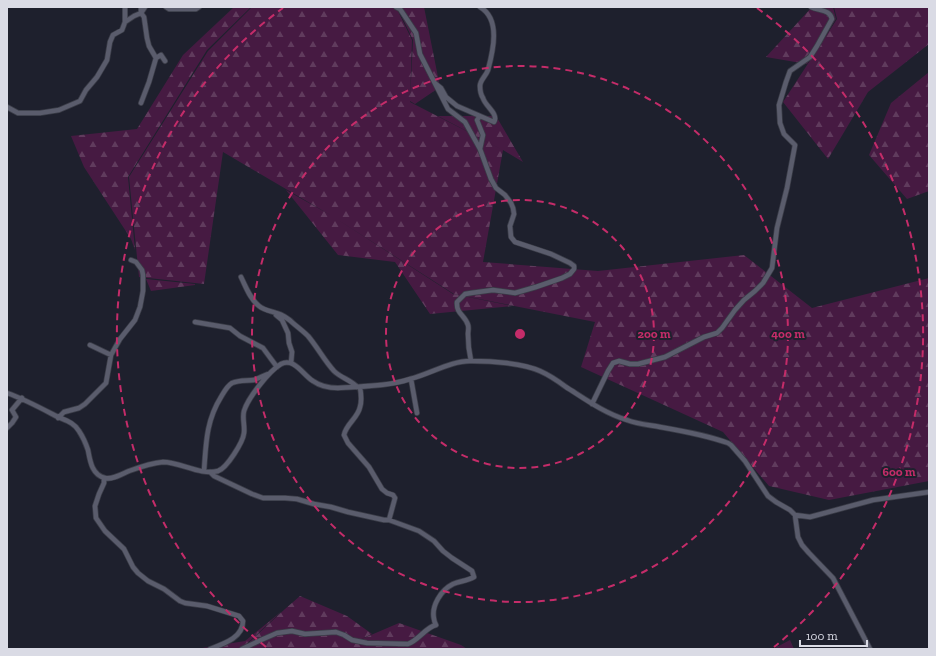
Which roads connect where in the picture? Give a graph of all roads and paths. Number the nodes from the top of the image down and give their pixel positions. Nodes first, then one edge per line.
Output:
1 (125, 7) edge
2 (141, 7) edge
3 (145, 7) edge
4 (166, 7) edge
5 (199, 7) edge
6 (396, 7) edge
7 (480, 7) edge
8 (811, 7) edge
9 (141, 13) junction
10 (125, 22) junction
11 (156, 58) junction
12 (165, 61) dead end
13 (434, 82) junction
14 (141, 103) dead end
15 (7, 107) edge
16 (480, 116) junction
17 (480, 149) junction
18 (131, 260) dead end
19 (241, 278) dead end
20 (272, 312) junction
21 (195, 322) dead end
22 (90, 345) dead end
23 (111, 355) junction
24 (471, 361) junction
25 (291, 363) junction
26 (277, 367) junction
27 (270, 373) junction
28 (411, 379) junction
29 (359, 387) junction
30 (7, 393) edge
31 (22, 398) junction
32 (592, 404) junction
33 (417, 413) dead end
34 (58, 418) junction
35 (7, 428) edge
36 (204, 471) junction
37 (210, 472) junction
38 (104, 478) junction
39 (929, 492) edge
40 (795, 515) junction
41 (389, 520) junction
42 (210, 649) edge
43 (242, 649) edge
44 (870, 649) edge

1 - 10 street
2 - 9 street
3 - 9 street
4 - 5 street
6 - 13 street
7 - 16 street
8 - 32 street
9 - 10 street
9 - 11 street
10 - 15 street
11 - 12 street
11 - 14 street
13 - 16 street
13 - 17 street
16 - 17 street
17 - 24 street
18 - 23 street
19 - 20 street
20 - 25 street
20 - 29 street
21 - 26 street
22 - 23 street
23 - 34 street
24 - 28 street
24 - 32 street
25 - 26 street
25 - 29 street
26 - 27 street
27 - 36 street
27 - 37 street
28 - 29 street
28 - 33 street
29 - 41 street
30 - 31 street
31 - 34 street
31 - 35 street
32 - 40 street
34 - 38 street
36 - 37 street
36 - 38 street
37 - 41 street
38 - 42 street
39 - 40 street
40 - 44 street
41 - 43 street

